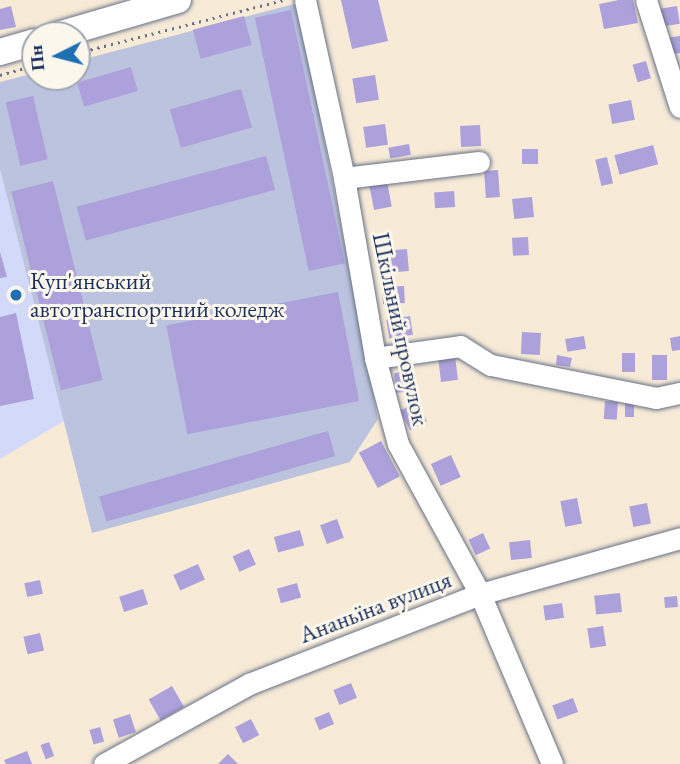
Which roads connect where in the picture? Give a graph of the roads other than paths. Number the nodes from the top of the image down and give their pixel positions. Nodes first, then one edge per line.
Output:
1 (178, 0) edge
2 (305, 0) edge
3 (646, 0) edge
4 (122, 7) edge
5 (90, 21) edge
6 (21, 46) edge
7 (0, 52) edge
8 (680, 107) edge
9 (479, 162) dead end
10 (344, 178) junction
11 (375, 358) junction
12 (680, 393) edge
13 (680, 538) edge
14 (480, 594) junction
15 (104, 764) edge
16 (552, 764) edge

1 - 4 main road
2 - 10 street, Шкільний провулок
3 - 8 street
4 - 5 main road
6 - 7 main road
9 - 10 street
10 - 11 street, Шкільний провулок
11 - 12 street
11 - 14 street, Шкільний провулок
13 - 14 street, Ананьїна вулиця
14 - 15 street, Ананьїна вулиця
14 - 16 street, Шкільний провулок

